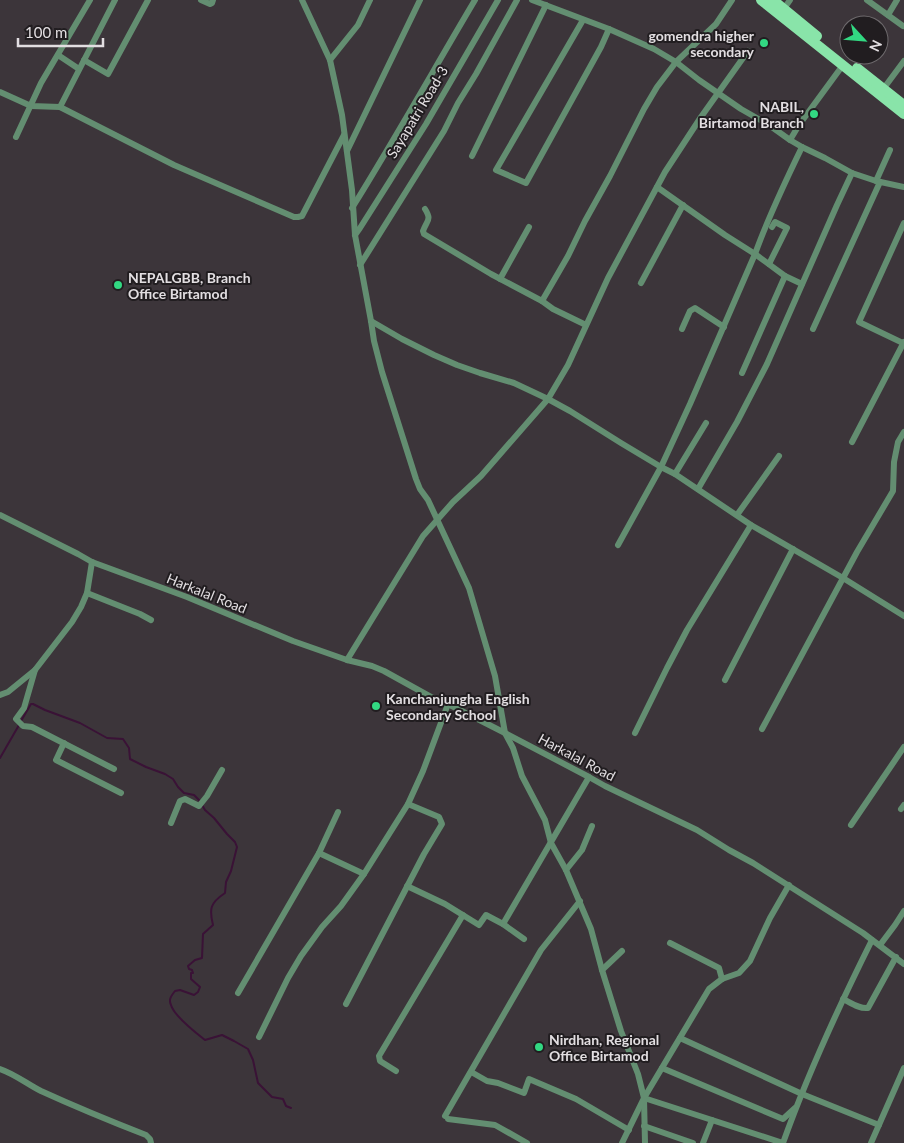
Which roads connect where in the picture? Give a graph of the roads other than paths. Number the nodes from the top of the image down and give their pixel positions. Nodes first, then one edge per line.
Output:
1 (90, 0) edge
2 (116, 0) edge
3 (148, 0) edge
4 (201, 0) edge
5 (213, 0) edge
6 (302, 0) edge
7 (370, 0) edge
8 (420, 0) edge
9 (475, 0) edge
10 (498, 0) edge
11 (517, 0) edge
12 (532, 0) edge
13 (732, 0) edge
14 (760, 0) edge
15 (773, 0) edge
16 (867, 0) edge
17 (898, 0) edge
18 (546, 5) junction
19 (785, 8) edge
20 (888, 15) joint
21 (889, 16) edge
22 (583, 20) junction
23 (903, 26) dead end
24 (610, 29) junction
25 (748, 51) dead end
26 (58, 56) junction
27 (84, 60) junction
28 (330, 60) junction
29 (839, 61) edge
30 (904, 61) edge
31 (676, 62) junction
32 (843, 65) joint
33 (79, 69) junction
34 (0, 92) edge
35 (881, 92) junction
36 (718, 94) junction
37 (904, 105) edge
38 (32, 106) junction
39 (60, 107) junction
40 (904, 114) edge
41 (344, 135) junction
42 (16, 137) dead end
43 (790, 140) junction
44 (802, 147) junction
45 (890, 150) dead end
46 (347, 151) junction
47 (472, 156) dead end
48 (852, 174) junction
49 (878, 181) junction
50 (657, 187) junction
51 (904, 187) edge
52 (683, 205) junction
53 (352, 208) junction
54 (425, 209) dead end
55 (904, 223) edge
56 (530, 227) dead end
57 (772, 227) dead end
58 (354, 235) junction
59 (755, 254) junction
60 (769, 264) junction
61 (360, 265) junction
62 (785, 276) junction
63 (500, 279) junction
64 (641, 283) dead end
65 (802, 284) junction
66 (542, 301) junction
67 (371, 321) junction
68 (586, 325) junction
69 (724, 327) junction
70 (682, 329) dead end
71 (813, 329) dead end
72 (904, 342) edge
73 (742, 373) dead end
74 (548, 399) junction
75 (706, 423) dead end
76 (904, 432) edge
77 (852, 442) dead end
78 (779, 456) dead end
79 (661, 468) junction
80 (675, 474) junction
81 (698, 489) junction
82 (0, 515) edge
83 (737, 515) junction
84 (437, 520) junction
85 (751, 525) junction
86 (618, 545) dead end
87 (793, 550) junction
88 (92, 562) junction
89 (843, 578) junction
90 (87, 593) junction
91 (904, 616) edge
92 (151, 620) dead end
93 (347, 660) junction
94 (35, 670) junction
95 (725, 680) dead end
96 (0, 696) edge
97 (448, 704) junction
98 (762, 729) dead end
99 (505, 733) junction
100 (635, 733) dead end
101 (64, 743) junction
102 (904, 747) edge
103 (114, 769) dead end
104 (222, 770) dead end
105 (589, 777) junction
106 (121, 793) dead end
107 (408, 804) junction
108 (338, 812) dead end
109 (171, 823) dead end
110 (851, 825) dead end
111 (592, 826) dead end
112 (551, 843) junction
113 (319, 853) junction
114 (566, 870) junction
115 (364, 874) junction
116 (789, 885) junction
117 (408, 886) junction
118 (580, 901) junction
119 (904, 911) edge
120 (463, 915) junction
121 (503, 924) junction
122 (524, 938) dead end
123 (872, 940) junction
124 (670, 943) dead end
125 (880, 945) junction
126 (622, 951) dead end
127 (896, 957) junction
128 (904, 964) edge
129 (602, 970) junction
130 (722, 979) junction
131 (238, 993) dead end
132 (843, 999) junction
133 (346, 1004) dead end
134 (259, 1037) dead end
135 (680, 1038) junction
136 (662, 1068) junction
137 (904, 1068) edge
138 (0, 1069) edge
139 (396, 1071) dead end
140 (473, 1073) dead end
141 (802, 1094) junction
142 (644, 1098) junction
143 (796, 1107) junction
144 (712, 1120) junction
145 (644, 1126) junction
146 (879, 1126) junction
147 (628, 1130) junction
148 (151, 1143) edge
149 (527, 1143) edge
150 (622, 1143) edge
151 (645, 1143) edge
152 (693, 1143) edge
153 (703, 1143) edge
154 (783, 1143) edge
155 (872, 1143) edge

1 - 26 street
2 - 27 street
3 - 27 street
4 - 5 street
6 - 28 street
7 - 28 street
8 - 46 street
9 - 53 street
10 - 58 street, Sayapatri Road-3
11 - 61 street
12 - 18 street
13 - 31 street
14 - 19 main road
15 - 19 main road
16 - 20 street
17 - 20 street
18 - 22 street
18 - 47 street
19 - 29 main road
19 - 35 main road
21 - 23 street
22 - 24 street
22 - 24 street
24 - 31 street
25 - 36 street
26 - 33 street
26 - 38 street
27 - 33 street
28 - 41 street
30 - 35 street
31 - 36 street
31 - 66 street
32 - 35 main road
32 - 43 street
33 - 39 street
34 - 38 street
35 - 37 main road
35 - 40 main road
36 - 43 street
36 - 50 street
38 - 39 street
38 - 42 street
39 - 41 street
41 - 46 street
43 - 44 street
44 - 48 street
44 - 59 street
45 - 49 street
46 - 53 street
48 - 49 street
48 - 65 street
49 - 51 street
49 - 71 street
50 - 52 street
50 - 68 street
52 - 59 street
52 - 64 street
53 - 58 street
54 - 63 street
55 - 72 street
56 - 63 street
57 - 60 street
58 - 61 street
59 - 60 street
59 - 69 street
60 - 62 street
61 - 67 street
62 - 65 street
62 - 73 street
63 - 66 street
65 - 81 street
66 - 68 street
67 - 74 street
67 - 84 street
68 - 74 street
69 - 70 street
69 - 79 street
72 - 77 street
74 - 79 street
74 - 84 street
75 - 80 street
76 - 89 street
78 - 83 street
79 - 80 street
79 - 86 street
80 - 81 street
81 - 83 street
82 - 88 street, Harkalal Road
83 - 85 street
84 - 93 street
84 - 99 street
85 - 87 street
85 - 100 street
87 - 89 street
87 - 95 street
88 - 90 street
88 - 93 street, Harkalal Road
89 - 91 street
89 - 98 street
90 - 92 street
90 - 94 street
93 - 97 street, Harkalal Road
94 - 96 street
94 - 101 street
97 - 99 street, Harkalal Road
97 - 107 street
99 - 105 street, Harkalal Road
99 - 112 street
101 - 103 street
101 - 106 street
102 - 110 street
104 - 109 street
105 - 112 street
105 - 116 street, Harkalal Road
107 - 115 street
107 - 117 street
108 - 113 street
111 - 114 street
112 - 114 street
112 - 121 street
113 - 115 street
113 - 131 street
114 - 118 street
115 - 134 street
116 - 123 street, Harkalal Road
116 - 130 street
117 - 120 street
117 - 133 street
118 - 129 street
118 - 149 street
119 - 125 street
120 - 121 street
120 - 139 street
121 - 122 street
123 - 125 street, Harkalal Road
123 - 132 street
124 - 130 street
125 - 127 street, Harkalal Road
126 - 129 street
127 - 128 street, Harkalal Road
127 - 132 street
129 - 142 street
130 - 135 street
132 - 141 street
135 - 136 street
135 - 141 street
136 - 142 street
136 - 143 street
137 - 146 street
138 - 148 street
140 - 147 street
141 - 143 street
141 - 146 street
142 - 144 street
142 - 145 street
142 - 147 street
143 - 154 street
144 - 153 street
144 - 154 street
145 - 151 street
145 - 152 street
146 - 155 street
147 - 150 street

